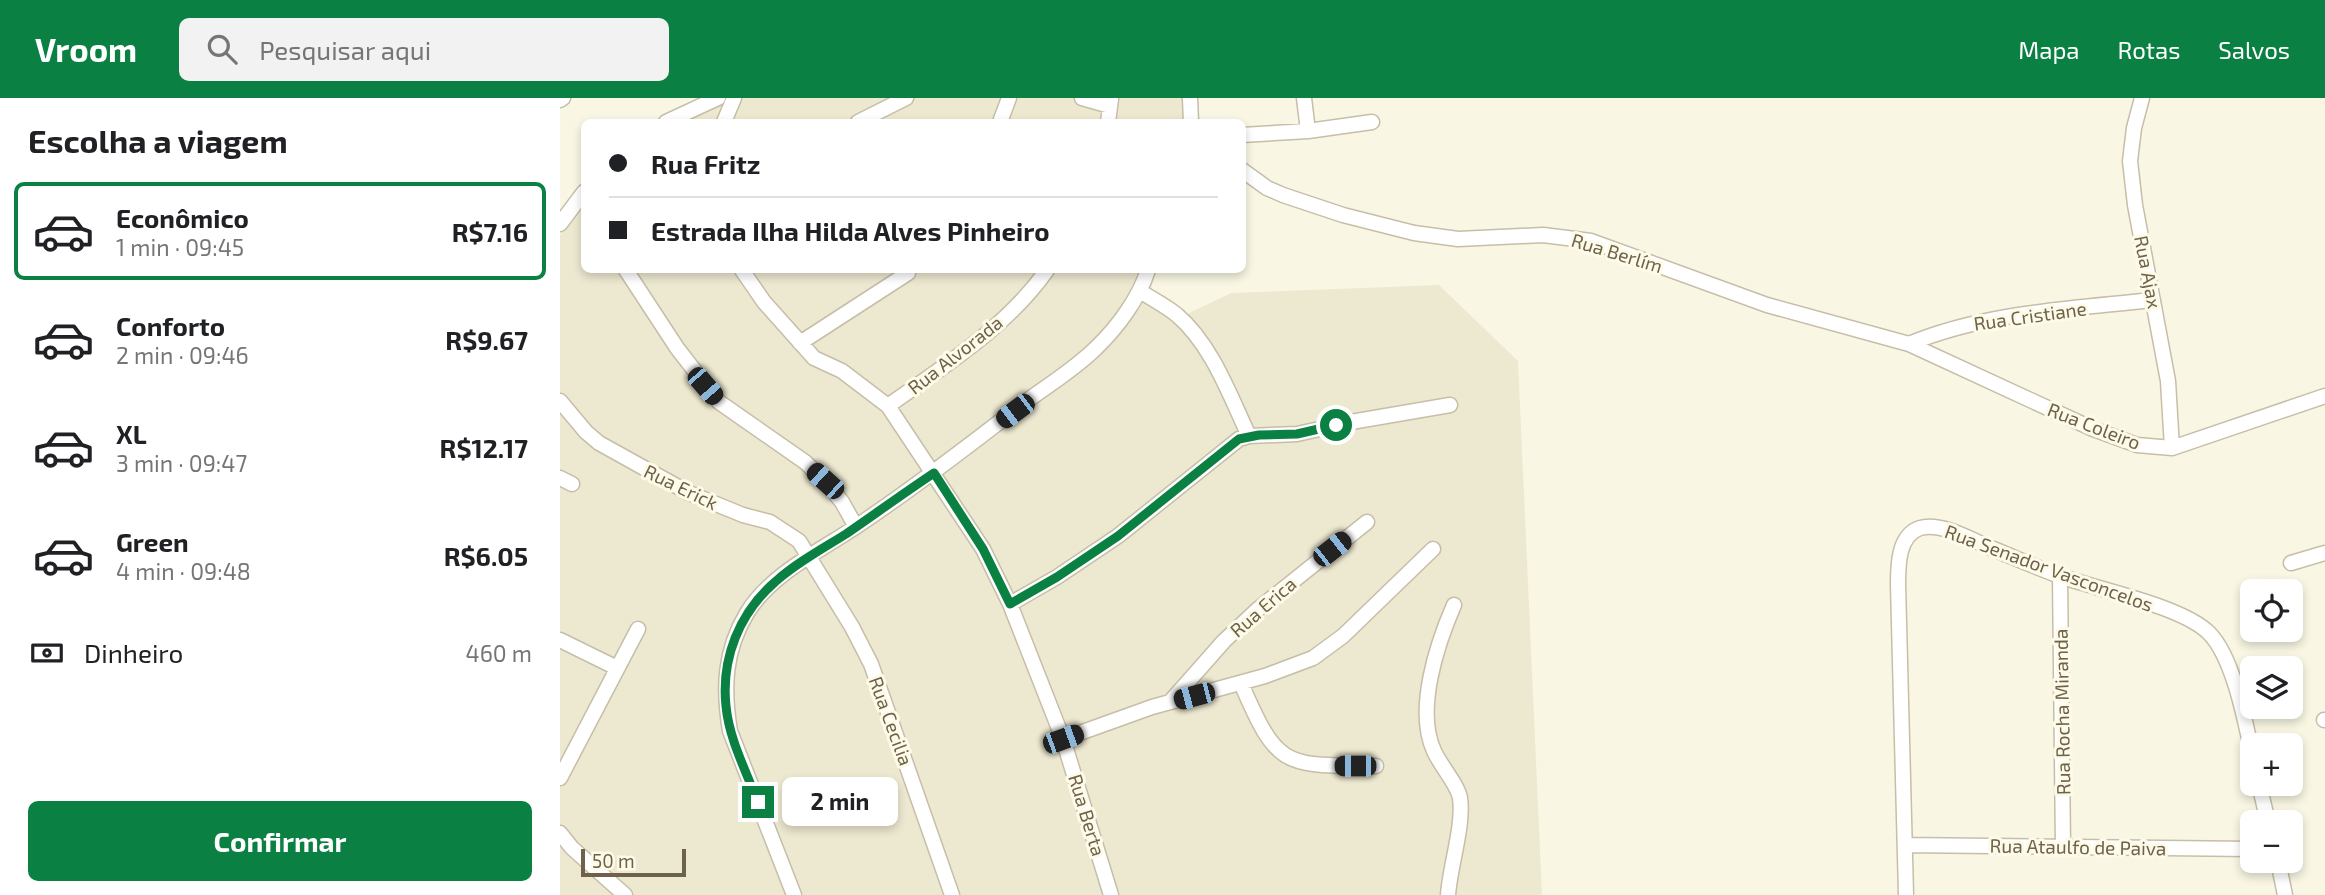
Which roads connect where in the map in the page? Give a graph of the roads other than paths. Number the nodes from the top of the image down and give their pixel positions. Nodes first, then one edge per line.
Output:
1 (718, 98) edge
2 (734, 98) edge
3 (906, 98) edge
4 (1009, 98) edge
5 (1082, 98) edge
6 (1190, 98) edge
7 (1304, 98) edge
8 (2141, 98) edge
9 (1111, 102) edge
10 (672, 119) edge
11 (725, 119) edge
12 (864, 119) edge
13 (1001, 119) edge
14 (1191, 119) edge
15 (1372, 122) dead end
16 (1308, 131) junction
17 (1246, 135) edge
18 (1246, 173) edge
19 (581, 196) edge
20 (560, 224) edge
21 (628, 273) edge
22 (744, 273) edge
23 (908, 273) dead end
24 (1044, 273) edge
25 (1148, 273) edge
26 (1140, 291) junction
27 (2153, 300) junction
28 (800, 343) junction
29 (1909, 344) junction
30 (2325, 396) edge
31 (560, 401) edge
32 (1450, 405) dead end
33 (888, 407) junction
34 (1250, 436) junction
35 (2172, 448) junction
36 (934, 473) junction
37 (1367, 522) dead end
38 (856, 527) junction
39 (1433, 549) dead end
40 (2325, 553) edge
41 (810, 557) junction
42 (2291, 563) dead end
43 (2060, 576) junction
44 (1010, 604) junction
45 (1454, 605) dead end
46 (638, 629) dead end
47 (560, 640) edge
48 (617, 668) junction
49 (1241, 683) junction
50 (1170, 702) junction
51 (2247, 733) edge
52 (1063, 739) junction
53 (1376, 766) dead end
54 (560, 778) edge
55 (560, 833) edge
56 (1905, 845) junction
57 (2063, 847) junction
58 (2240, 849) edge
59 (2280, 873) edge
60 (625, 895) edge
61 (794, 895) edge
62 (952, 895) edge
63 (1111, 895) edge
64 (1448, 895) edge
65 (1906, 895) edge
66 (2285, 895) edge

1 - 10 street
2 - 11 street
3 - 12 street
4 - 13 street
5 - 9 street
6 - 14 street
7 - 16 street
8 - 27 street, Rua Ajax
15 - 16 street
16 - 17 street
18 - 29 street, Rua Berlím
19 - 20 street
21 - 38 street
22 - 28 street, Rua Berta
23 - 28 street
24 - 33 street, Rua Alvorada
25 - 26 street
26 - 34 street
26 - 36 street
27 - 29 street, Rua Cristiane
27 - 35 street, Rua Ajax
28 - 33 street, Rua Berta
29 - 35 street, Rua Coleiro
30 - 35 street, Rua Coleiro
31 - 41 street, Rua Erick
32 - 34 street
33 - 36 street, Rua Berta
34 - 44 street
36 - 38 street
36 - 44 street, Rua Berta
37 - 50 street, Rua Erica
38 - 41 street
39 - 49 street
40 - 42 street
41 - 61 street
41 - 62 street, Rua Cecilia
43 - 51 street, Rua Senador Vasconcelos
43 - 56 street, Rua Senador Vasconcelos
43 - 57 street, Rua Rocha Miranda
44 - 52 street, Rua Berta
45 - 64 street
46 - 48 street
47 - 48 street
48 - 54 street
49 - 50 street
49 - 53 street
50 - 52 street
52 - 63 street, Rua Berta
55 - 60 street
56 - 57 street, Rua Ataulfo de Paiva
56 - 65 street, Rua Senador Vasconcelos
57 - 58 street, Rua Ataulfo de Paiva
59 - 66 street

